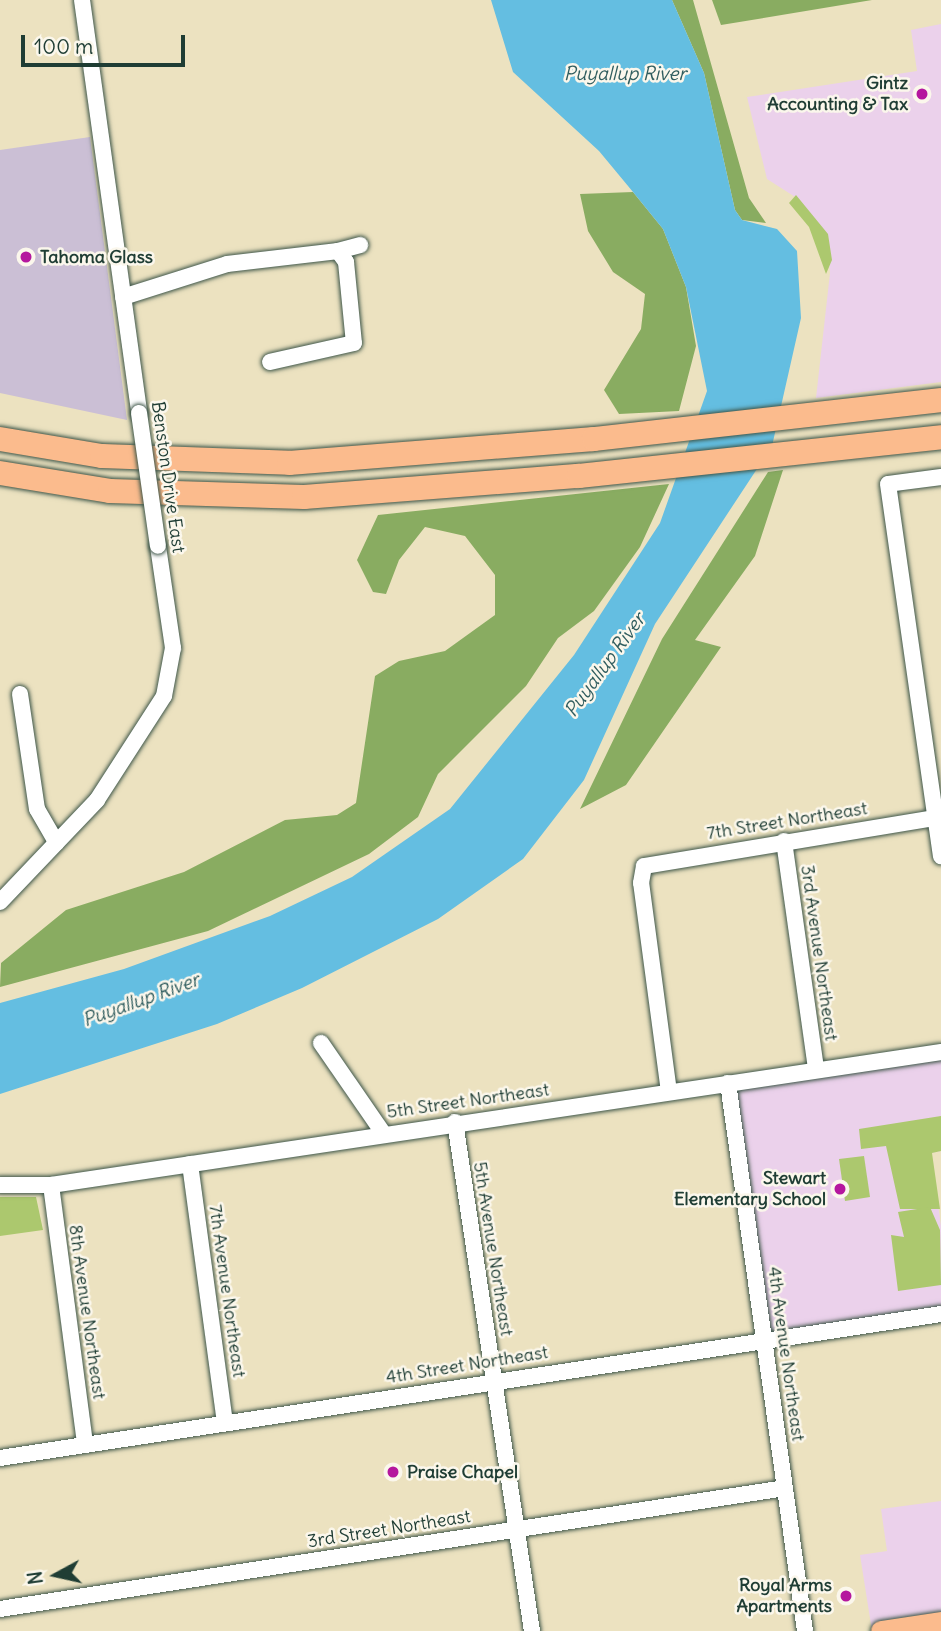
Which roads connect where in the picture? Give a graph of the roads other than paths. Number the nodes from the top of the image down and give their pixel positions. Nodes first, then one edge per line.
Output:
1 (82, 0) edge
2 (360, 245) dead end
3 (338, 251) junction
4 (123, 297) junction
5 (270, 362) dead end
6 (941, 400) edge
7 (941, 437) edge
8 (0, 439) edge
9 (0, 473) edge
10 (941, 477) edge
11 (20, 694) dead end
12 (938, 818) edge
13 (784, 841) junction
14 (57, 844) junction
15 (941, 856) edge
16 (0, 902) edge
17 (321, 1043) dead end
18 (941, 1052) edge
19 (816, 1070) junction
20 (728, 1083) junction
21 (669, 1092) junction
22 (455, 1122) junction
23 (383, 1133) junction
24 (190, 1164) junction
25 (0, 1185) edge
26 (51, 1185) junction
27 (941, 1314) edge
28 (764, 1340) junction
29 (494, 1380) junction
30 (225, 1422) junction
31 (85, 1445) junction
32 (0, 1458) edge
33 (785, 1488) junction
34 (517, 1529) junction
35 (0, 1609) edge
36 (941, 1622) edge
37 (532, 1631) edge
38 (805, 1631) edge
39 (881, 1631) edge

1 - 4 street, Benston Drive East
2 - 3 street
3 - 4 street
3 - 5 street
4 - 14 street, Benston Drive East, bridge
6 - 8 highway
7 - 9 highway
10 - 12 street
11 - 14 street
12 - 13 street, 7th Street Northeast
12 - 15 street
13 - 19 street, 3rd Avenue Northeast
13 - 21 street, 7th Street Northeast
14 - 16 street, Benston Drive East
17 - 23 street
18 - 19 street, 5th Street Northeast
19 - 20 street, 5th Street Northeast
20 - 21 street, 5th Street Northeast
20 - 28 street, 4th Avenue Northeast
21 - 22 street, 5th Street Northeast
22 - 23 street, 5th Street Northeast
22 - 29 street, 5th Avenue Northeast
23 - 24 street, 5th Street Northeast
24 - 26 street, 5th Street Northeast
24 - 30 street, 7th Avenue Northeast
25 - 26 street, 5th Street Northeast
26 - 31 street, 8th Avenue Northeast
27 - 28 street, 4th Street Northeast
28 - 29 street, 4th Street Northeast
28 - 33 street, 4th Avenue Northeast
29 - 30 street, 4th Street Northeast
29 - 34 street, 5th Avenue Northeast
30 - 31 street, 4th Street Northeast
31 - 32 street, 4th Street Northeast
33 - 34 street, 3rd Street Northeast
33 - 38 street, 4th Avenue Northeast
34 - 35 street, 3rd Street Northeast
34 - 37 street, 5th Avenue Northeast
36 - 39 main road

